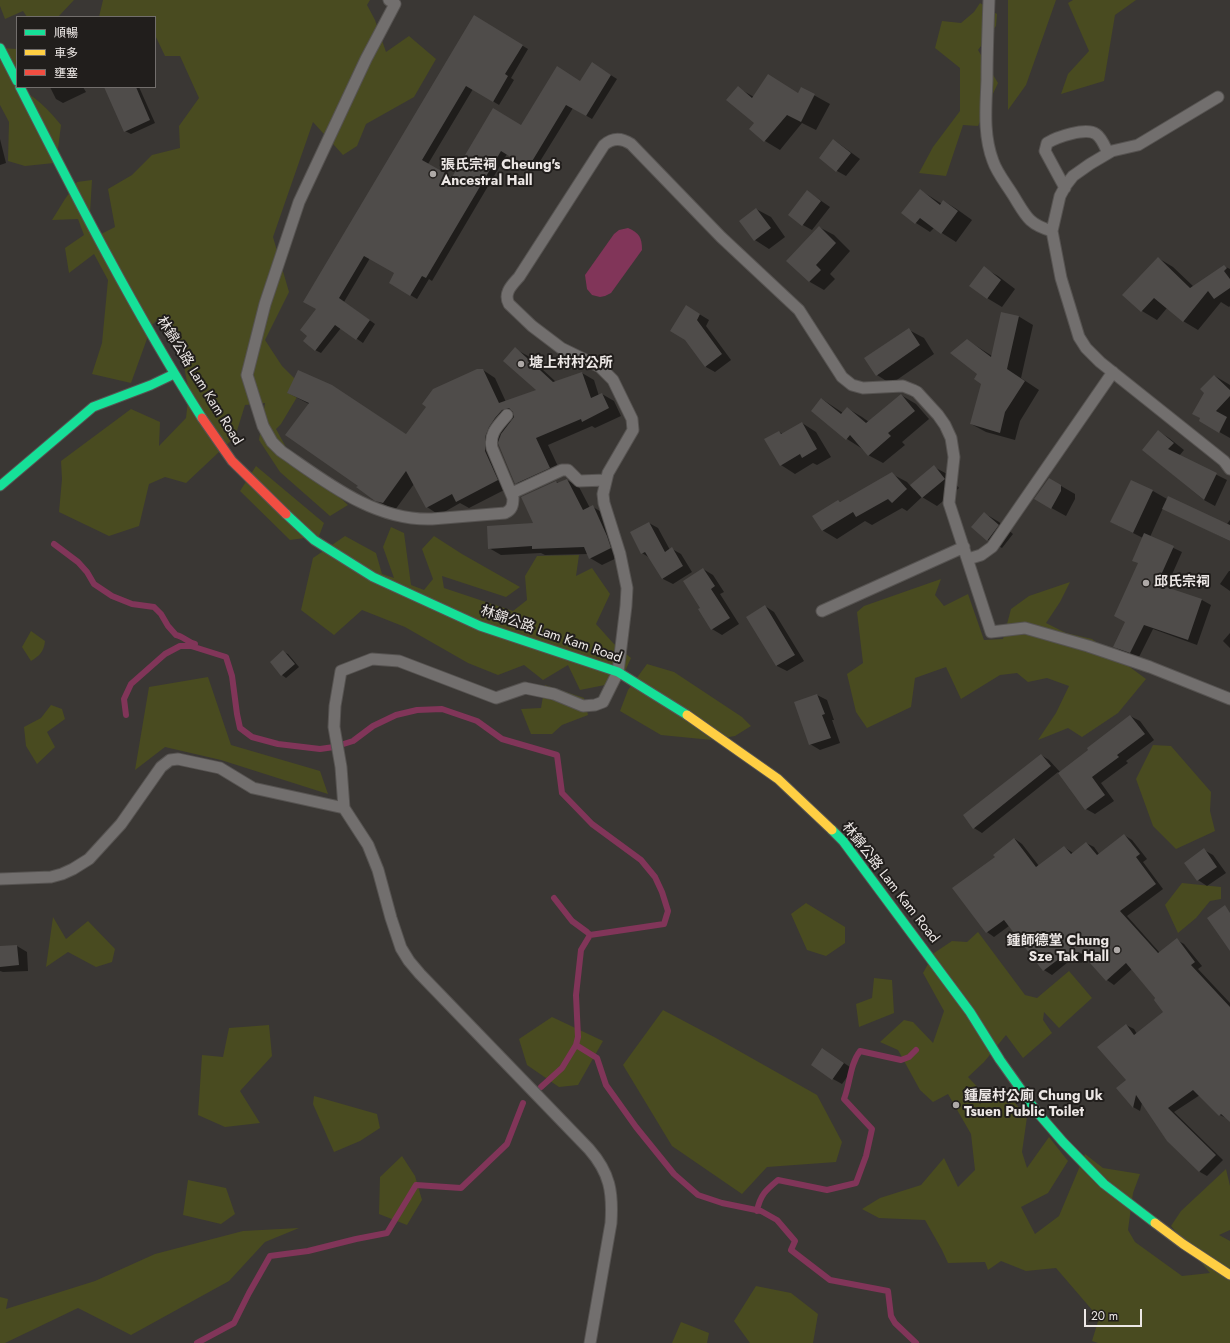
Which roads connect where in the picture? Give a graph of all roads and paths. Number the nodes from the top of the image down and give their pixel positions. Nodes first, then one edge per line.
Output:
1 (389, 0) edge
2 (989, 0) edge
3 (0, 48) edge
4 (16, 79) edge
5 (21, 88) edge
6 (1218, 97) dead end
7 (1108, 153) junction
8 (1064, 188) junction
9 (1052, 231) junction
10 (1113, 372) junction
11 (174, 374) junction
12 (508, 415) dead end
13 (1230, 469) edge
14 (606, 480) junction
15 (0, 486) edge
16 (512, 493) junction
17 (964, 547) junction
18 (968, 560) junction
19 (822, 611) dead end
20 (618, 672) junction
21 (1230, 699) edge
22 (344, 808) junction
23 (0, 879) edge
24 (1230, 1275) edge
25 (590, 1343) edge

1 - 16 lane
2 - 9 lane
3 - 4 main road
5 - 11 main road, 林錦公路 Lam Kam Road
6 - 7 lane
7 - 8 lane
7 - 8 lane
8 - 9 lane
9 - 10 lane
10 - 13 lane
10 - 18 lane
11 - 15 main road
11 - 20 main road, 林錦公路 Lam Kam Road
12 - 16 lane
14 - 16 lane
14 - 17 lane
14 - 20 lane
17 - 18 lane
17 - 19 lane
18 - 21 lane
20 - 22 lane
20 - 24 main road, 林錦公路 Lam Kam Road
22 - 23 lane
22 - 25 lane

